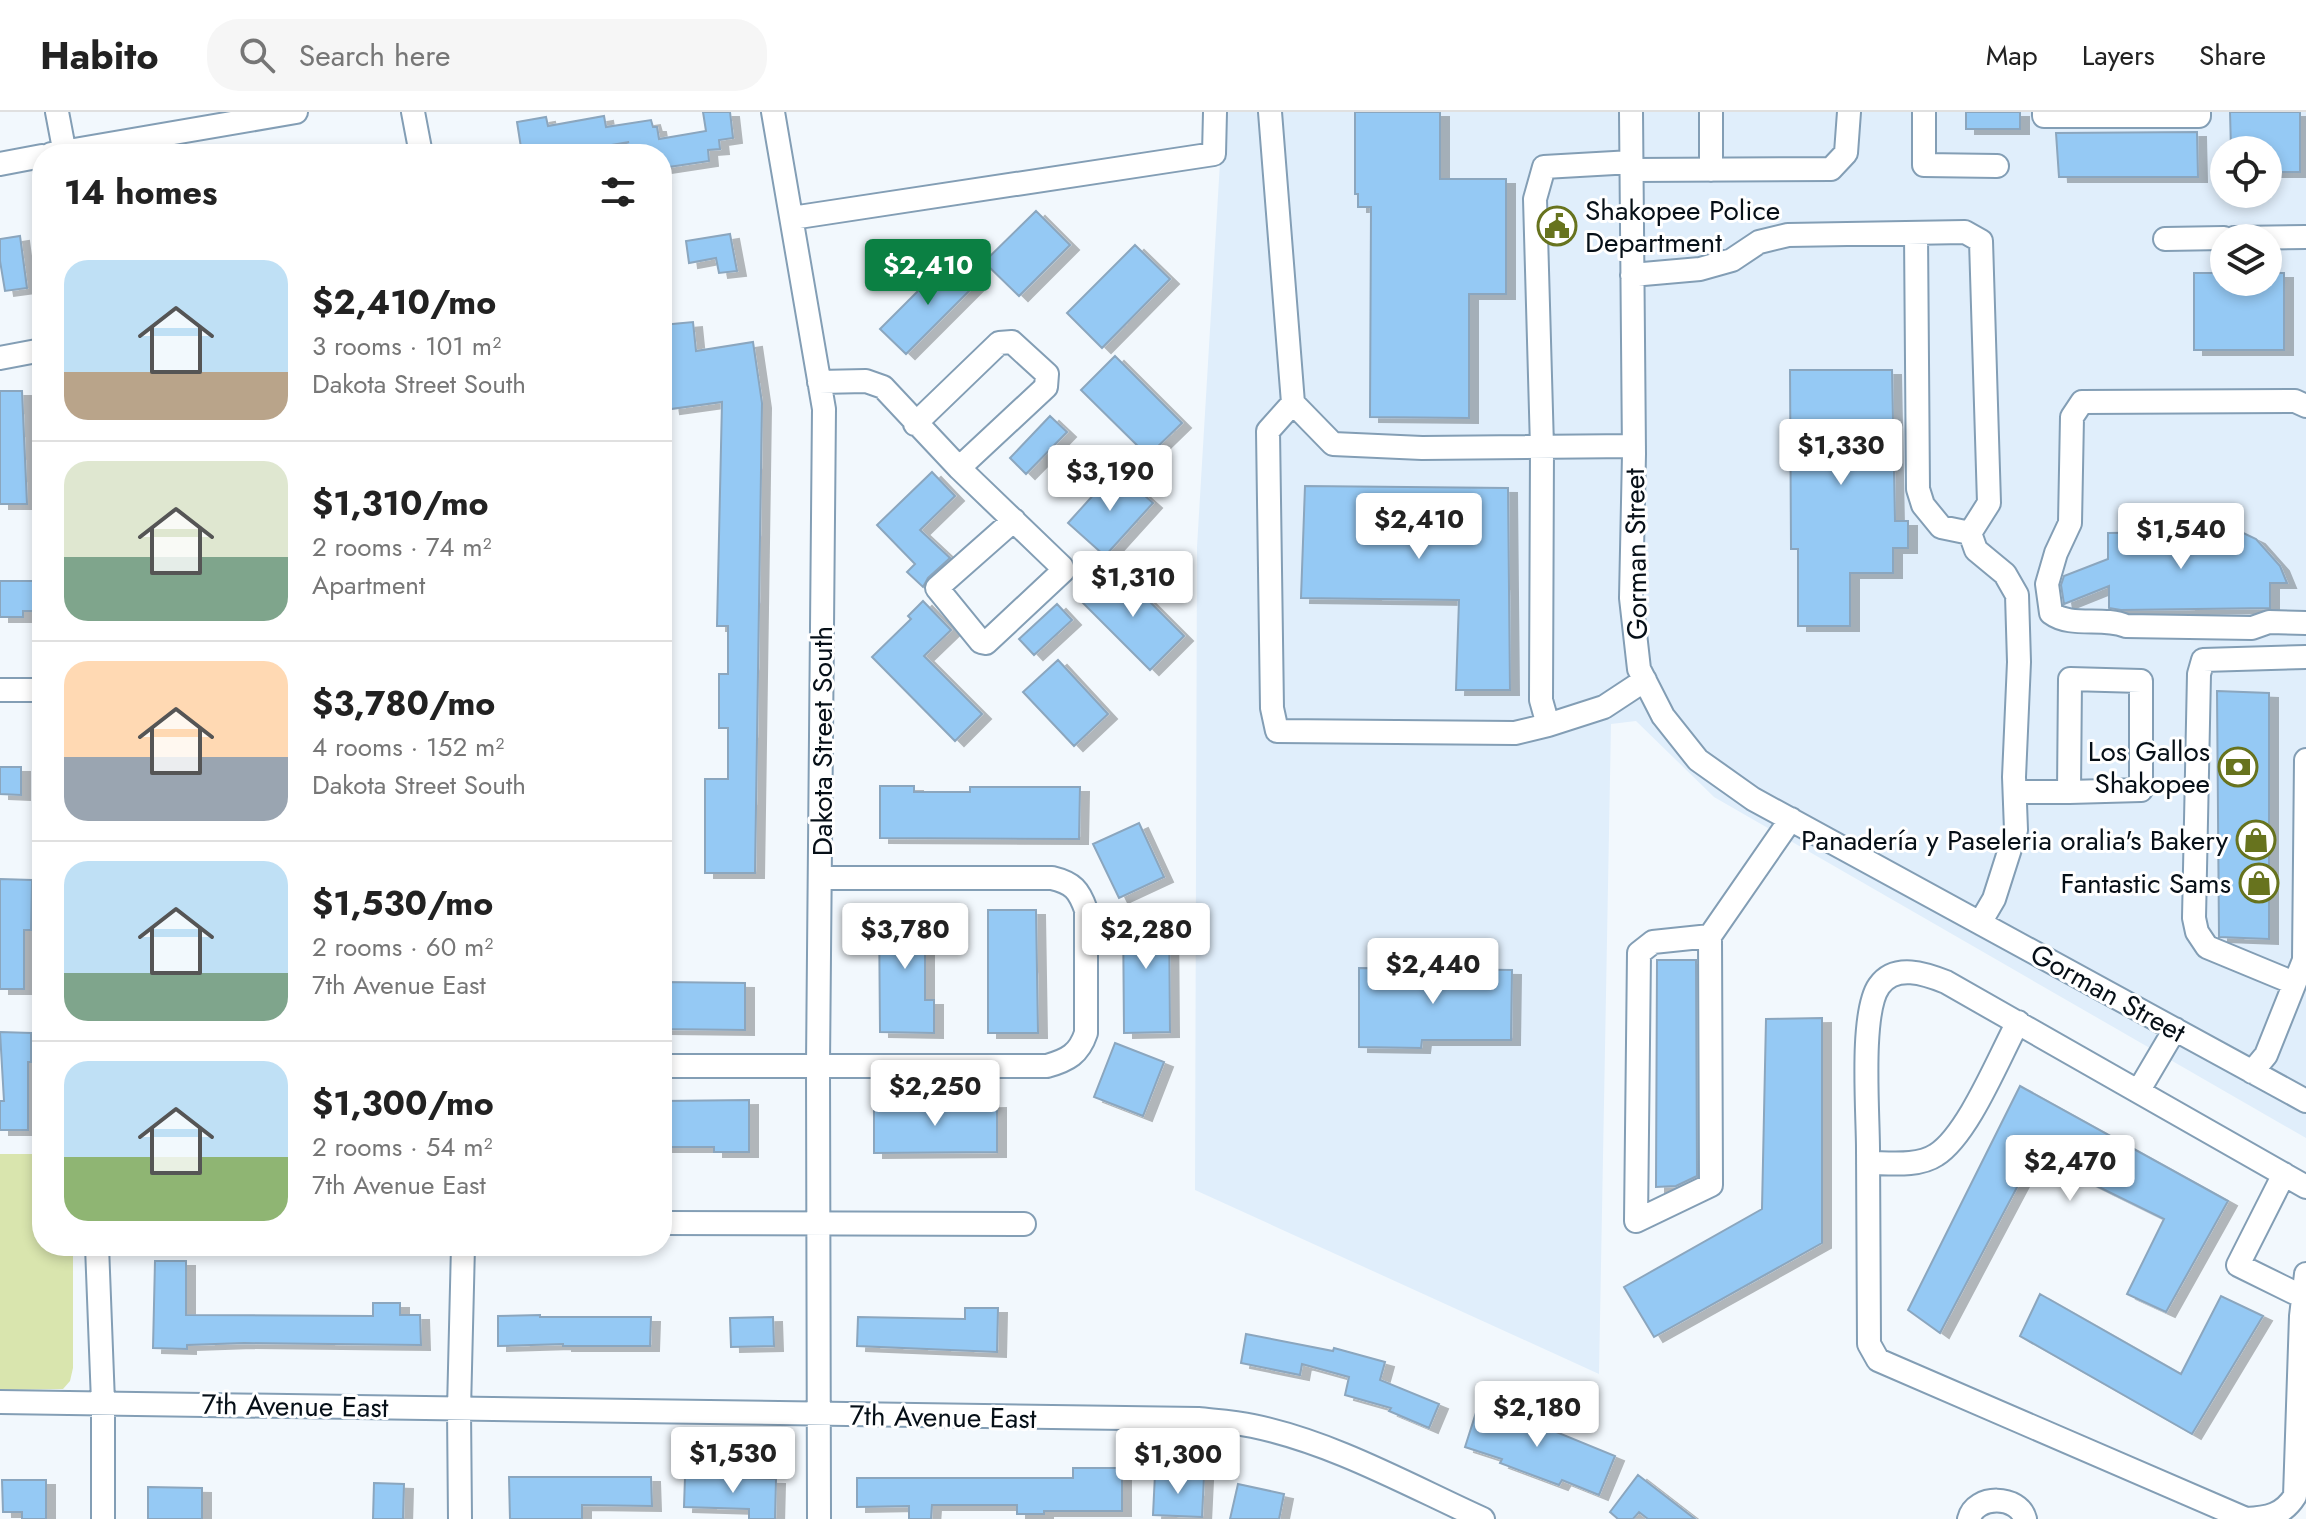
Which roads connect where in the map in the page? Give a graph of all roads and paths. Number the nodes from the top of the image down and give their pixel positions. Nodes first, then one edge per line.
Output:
1 (57, 112) edge
2 (296, 112) edge
3 (413, 112) edge
4 (773, 112) edge
5 (1215, 112) edge
6 (1270, 112) edge
7 (1631, 112) edge
8 (1711, 112) edge
9 (1849, 112) edge
10 (1924, 112) edge
11 (2044, 112) edge
12 (2199, 112) edge
13 (56, 144) edge
14 (113, 144) edge
15 (419, 144) edge
16 (32, 158) edge
17 (0, 164) edge
18 (1632, 166) junction
19 (1997, 166) dead end
20 (1711, 170) junction
21 (792, 218) junction
22 (1916, 233) junction
23 (2282, 237) edge
24 (2306, 237) edge
25 (2210, 238) edge
26 (2165, 239) dead end
27 (1632, 275) junction
28 (32, 352) edge
29 (0, 358) edge
30 (819, 382) junction
31 (1293, 403) junction
32 (2306, 406) edge
33 (915, 424) junction
34 (1634, 446) junction
35 (1542, 447) junction
36 (959, 468) junction
37 (1014, 520) junction
38 (1970, 533) junction
39 (2306, 623) edge
40 (2306, 657) edge
41 (1645, 680) junction
42 (0, 690) edge
43 (32, 690) edge
44 (1548, 725) junction
45 (2306, 760) edge
46 (2015, 792) junction
47 (2069, 792) junction
48 (1791, 819) junction
49 (821, 878) junction
50 (1980, 923) junction
51 (1710, 936) junction
52 (2294, 983) junction
53 (2018, 1022) junction
54 (2175, 1029) junction
55 (818, 1064) junction
56 (672, 1066) edge
57 (2252, 1072) junction
58 (2139, 1090) junction
59 (2306, 1101) edge
60 (1868, 1163) junction
61 (2284, 1174) junction
62 (2306, 1187) edge
63 (672, 1223) edge
64 (819, 1224) junction
65 (1024, 1224) dead end
66 (97, 1256) edge
67 (463, 1256) edge
68 (2306, 1274) edge
69 (2303, 1310) edge
70 (0, 1402) edge
71 (103, 1402) junction
72 (459, 1409) junction
73 (819, 1416) junction
74 (103, 1519) edge
75 (460, 1519) edge
76 (819, 1519) edge
77 (1483, 1519) edge
78 (1969, 1519) edge
79 (2025, 1519) edge

1 - 13 street
2 - 14 street
3 - 15 street
4 - 21 street, Dakota Street South
5 - 21 street
6 - 31 street
7 - 18 street, Gorman Street
8 - 20 street
9 - 20 street
10 - 19 street
11 - 12 street
16 - 17 street
18 - 20 street
18 - 27 street, Gorman Street
18 - 35 street
21 - 30 street, Dakota Street South
22 - 27 street
22 - 38 street
22 - 38 street
23 - 24 street
25 - 26 street
27 - 34 street, Gorman Street
28 - 29 street
30 - 33 street
30 - 49 street, Dakota Street South
31 - 35 street
31 - 44 street
32 - 39 street
33 - 36 street
33 - 36 street
34 - 35 street
34 - 41 street, Gorman Street
35 - 44 street
36 - 37 street
37 - 37 street
38 - 46 street
40 - 52 street
41 - 44 street
41 - 48 street, Gorman Street
42 - 43 street
45 - 52 street
46 - 47 street
46 - 50 street
47 - 47 street
48 - 50 street, Gorman Street
48 - 51 street
49 - 55 street, Dakota Street South
49 - 55 street
50 - 54 street, Gorman Street
51 - 51 street
52 - 57 street
53 - 58 street
53 - 60 street
53 - 60 street
54 - 57 street, Gorman Street
54 - 58 street
55 - 56 street
55 - 64 street, Dakota Street South
57 - 59 street, Gorman Street
58 - 61 street
60 - 69 street
61 - 62 street
61 - 69 street
63 - 64 street
64 - 65 street
64 - 73 street, Dakota Street South
66 - 71 street
67 - 72 street
68 - 69 street
70 - 71 street, 7th Avenue East
71 - 72 street, 7th Avenue East
71 - 74 street
72 - 73 street, 7th Avenue East
72 - 75 street
73 - 76 street, Dakota Street South
73 - 77 street, 7th Avenue East
78 - 79 street

